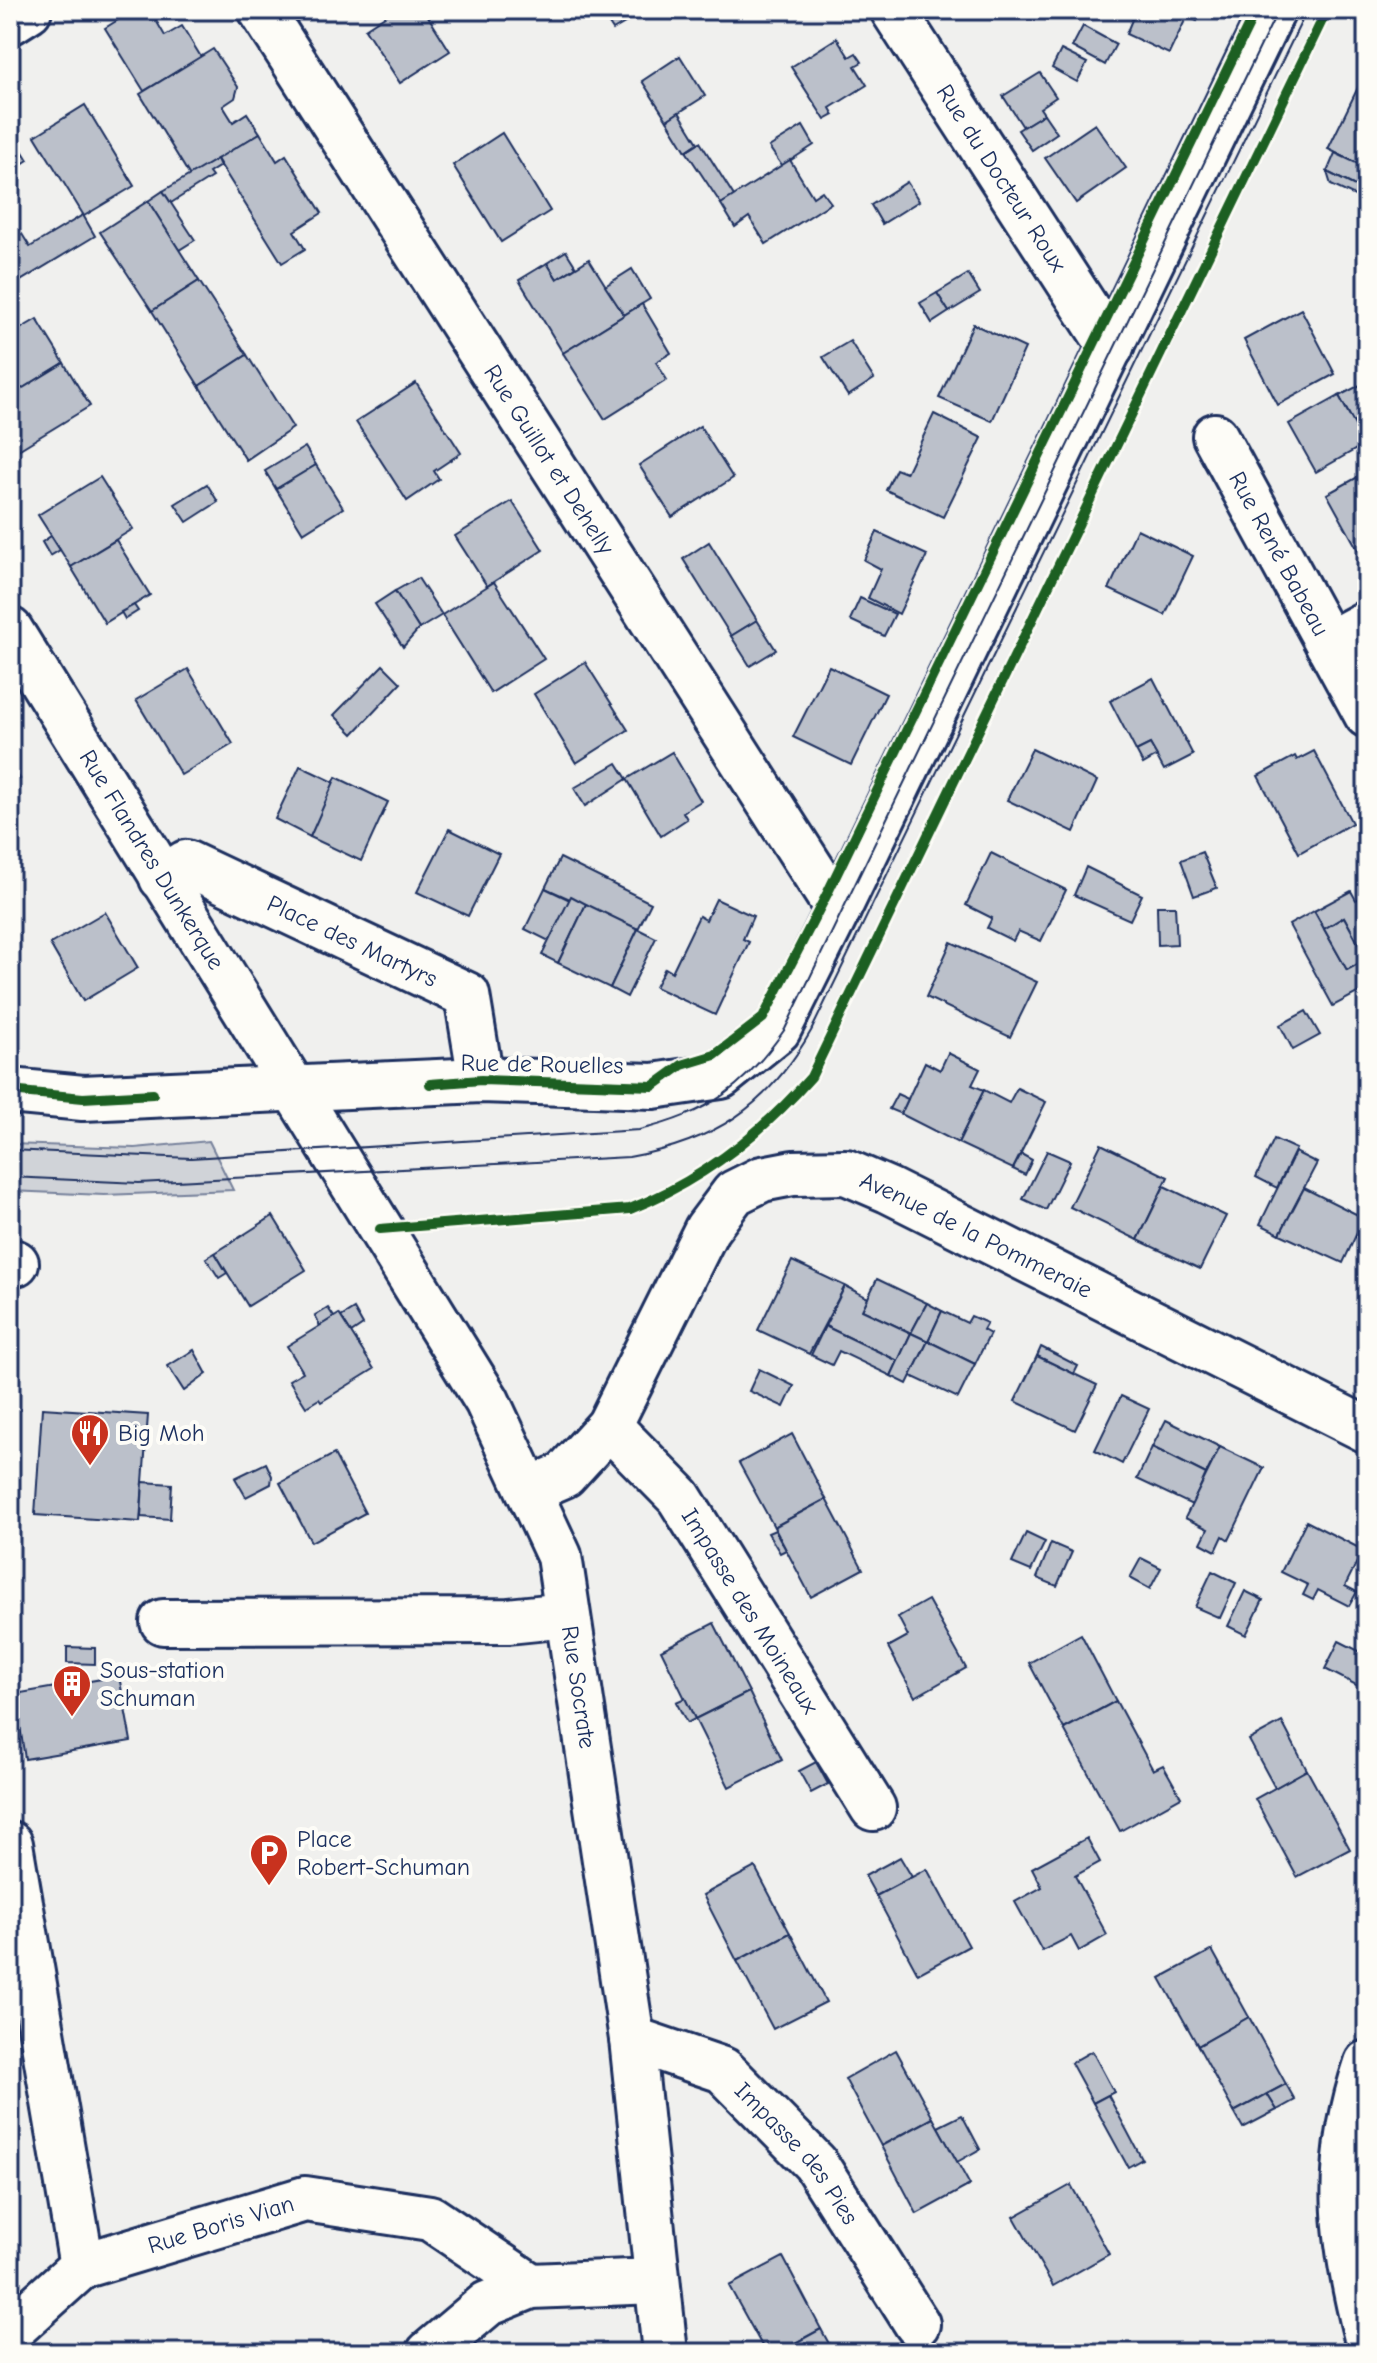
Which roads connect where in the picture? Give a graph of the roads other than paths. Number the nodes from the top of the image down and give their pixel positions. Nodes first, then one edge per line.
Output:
1 (29, 10) edge
2 (261, 10) edge
3 (893, 10) edge
4 (1273, 10) edge
5 (10, 22) edge
6 (1111, 347) junction
7 (1215, 436) dead end
8 (1367, 623) edge
9 (10, 630) edge
10 (1328, 644) junction
11 (1367, 715) edge
12 (162, 878) junction
13 (838, 910) junction
14 (481, 1080) junction
15 (293, 1089) junction
16 (10, 1091) edge
17 (609, 1426) junction
18 (1367, 1430) edge
19 (529, 1490) junction
20 (567, 1615) junction
21 (163, 1622) dead end
22 (873, 1808) dead end
23 (10, 1844) edge
24 (632, 2039) junction
25 (1367, 2063) edge
26 (1359, 2115) edge
27 (82, 2266) junction
28 (656, 2281) junction
29 (531, 2286) junction
30 (917, 2324) dead end
31 (10, 2331) edge
32 (1367, 2338) edge
33 (429, 2353) edge
34 (665, 2353) edge

1 - 5 street
2 - 13 street, Rue Guillot et Dehelly
3 - 6 street, Rue du Docteur Roux
4 - 6 street, Rue de Rouelles
6 - 13 street, Rue de Rouelles
7 - 10 street, Rue René Babeau
8 - 10 street
9 - 12 street, Rue Flandres Dunkerque
10 - 11 street, Rue René Babeau
12 - 14 street, Place des Martyrs
12 - 15 street, Rue Flandres Dunkerque
13 - 14 street, Rue de Rouelles
14 - 15 street, Rue de Rouelles
15 - 16 street, Rue de Rouelles
15 - 19 street, Rue Socrate
17 - 18 street, Avenue de la Pommeraie
17 - 19 street, Avenue de la Pommeraie
17 - 22 street, Impasse des Moineaux
19 - 20 street, Rue Socrate
20 - 21 street
20 - 24 street, Rue Socrate
23 - 27 street
24 - 28 street, Rue Socrate
24 - 30 street, Impasse des Pies
25 - 26 street
26 - 32 street
27 - 29 street, Rue Boris Vian
27 - 31 street, Rue Boris Vian
28 - 29 street
28 - 34 street, Rue Socrate
29 - 33 street

